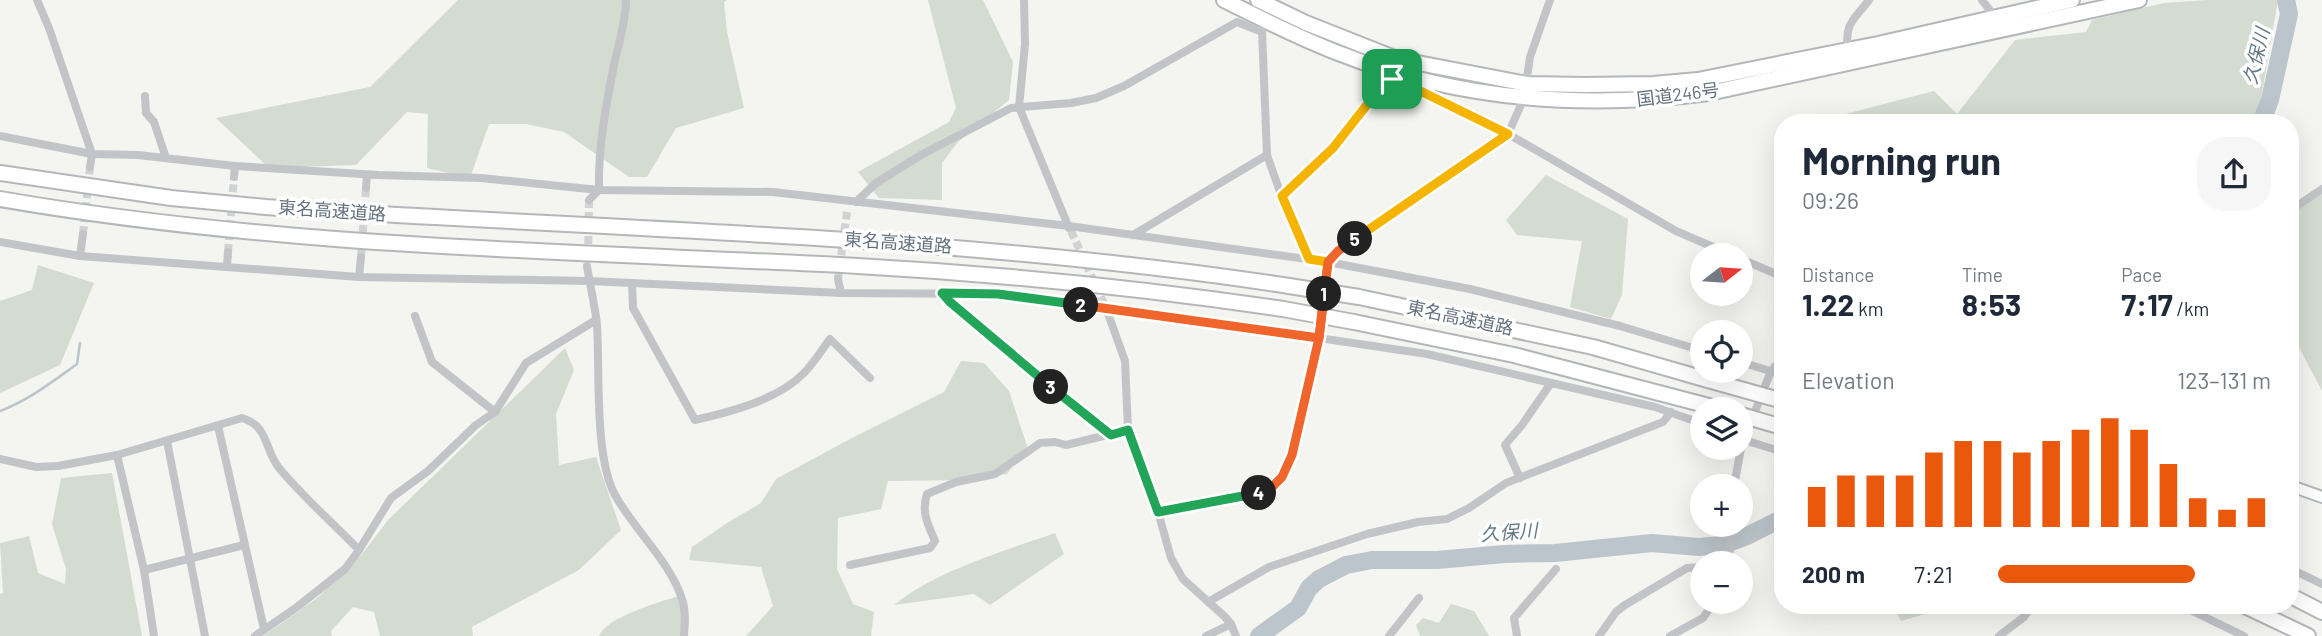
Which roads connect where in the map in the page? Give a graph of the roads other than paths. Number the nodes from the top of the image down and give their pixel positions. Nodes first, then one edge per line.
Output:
1 (37, 0) edge
2 (626, 0) edge
3 (1024, 0) edge
4 (1224, 0) edge
5 (1258, 0) edge
6 (1550, 0) edge
7 (1869, 0) edge
8 (1982, 0) edge
9 (2072, 0) edge
10 (2139, 0) edge
11 (1995, 17) junction
12 (1262, 26) junction
13 (1848, 50) junction
14 (1525, 91) junction
15 (145, 96) dead end
16 (1019, 107) junction
17 (1508, 134) junction
18 (0, 136) edge
19 (92, 154) junction
20 (1267, 155) junction
21 (166, 158) junction
22 (235, 166) junction
23 (90, 167) tunnel mouth
24 (0, 171) edge
25 (367, 175) junction
26 (234, 177) tunnel mouth
27 (366, 188) tunnel mouth
28 (2322, 189) edge
29 (599, 190) junction
30 (1282, 196) junction
31 (0, 199) edge
32 (589, 200) tunnel mouth
33 (852, 201) junction
34 (0, 205) edge
35 (2299, 205) edge
36 (848, 212) tunnel mouth
37 (106, 216) junction
38 (1070, 229) junction
39 (83, 234) tunnel mouth
40 (1133, 235) junction
41 (0, 242) edge
42 (1704, 243) edge
43 (229, 252) tunnel mouth
44 (80, 256) junction
45 (361, 257) tunnel mouth
46 (1309, 259) junction
47 (1328, 262) junction
48 (1754, 265) edge
49 (227, 266) junction
50 (587, 266) tunnel mouth
51 (1774, 273) edge
52 (359, 277) junction
53 (838, 279) tunnel mouth
54 (589, 281) junction
55 (632, 283) junction
56 (841, 293) junction
57 (942, 293) junction
58 (1106, 308) junction
59 (415, 316) dead end
60 (596, 320) junction
61 (1319, 338) junction
62 (1690, 347) edge
63 (1753, 366) edge
64 (1774, 367) edge
65 (1771, 371) junction
66 (1774, 372) edge
67 (870, 378) dead end
68 (1551, 383) junction
69 (1774, 398) edge
70 (1690, 399) edge
71 (495, 412) junction
72 (1671, 412) junction
73 (1753, 416) edge
74 (1753, 418) edge
75 (1690, 419) edge
76 (1774, 424) edge
77 (218, 426) junction
78 (1128, 430) junction
79 (1111, 435) junction
80 (167, 441) junction
81 (1753, 445) edge
82 (1774, 450) edge
83 (117, 456) junction
84 (0, 459) edge
85 (1520, 478) junction
86 (2299, 489) edge
87 (2322, 497) edge
88 (1158, 512) junction
89 (244, 545) junction
90 (359, 550) junction
91 (189, 559) junction
92 (850, 565) dead end
93 (1690, 568) edge
94 (1556, 569) dead end
95 (144, 570) junction
96 (2299, 573) edge
97 (2322, 584) edge
98 (1419, 598) dead end
99 (2299, 600) edge
100 (1208, 601) junction
101 (2322, 612) edge
102 (1706, 614) edge
103 (2026, 614) edge
104 (2199, 614) edge
105 (2262, 614) edge
106 (1231, 624) junction
107 (264, 629) junction
108 (154, 636) edge
109 (205, 636) edge
110 (255, 636) edge
111 (684, 636) edge
112 (1206, 636) edge
113 (1236, 636) edge
114 (1389, 636) edge
115 (1517, 636) edge
116 (1599, 636) edge
117 (1670, 636) edge
118 (1999, 636) edge
119 (2245, 636) edge
120 (2308, 636) edge

1 - 19 street
2 - 29 street
3 - 16 street
4 - 12 highway, 国道246号
5 - 14 highway, 国道246号
6 - 14 street
7 - 13 street
8 - 11 street
9 - 11 highway, 国道246号
10 - 14 highway, 国道246号
11 - 13 highway, 国道246号
12 - 14 highway, 国道246号
12 - 16 street
12 - 20 street
13 - 14 highway, 国道246号
14 - 17 street
15 - 21 street
16 - 33 street
16 - 38 street
17 - 30 street
17 - 42 street
17 - 47 street
18 - 19 street
19 - 21 street
19 - 23 street
20 - 30 street
20 - 40 street
21 - 22 street
22 - 25 street
22 - 26 street
24 - 69 highway, 東名高速道路, bridge
25 - 27 street
25 - 29 street
28 - 35 street
29 - 32 street
29 - 33 street
30 - 46 street
31 - 37 highway, 東名高速道路
33 - 36 street
33 - 38 street
34 - 37 highway
37 - 70 highway, 東名高速道路, bridge
38 - 40 street
39 - 44 street
40 - 46 street
41 - 44 street
43 - 49 street
44 - 49 street
45 - 52 street
46 - 47 street
47 - 61 street
47 - 62 street
48 - 51 street
49 - 52 street
50 - 54 street
52 - 54 street
53 - 56 street
54 - 55 street
54 - 60 street
55 - 56 street
55 - 67 street
56 - 57 street
57 - 58 street
57 - 79 street
58 - 61 street
58 - 78 street
59 - 71 street
60 - 71 street
60 - 111 street
61 - 68 street
61 - 88 street
63 - 65 street
64 - 65 street
65 - 66 street
65 - 73 street
68 - 72 street
68 - 85 street
71 - 90 street
72 - 75 street
72 - 85 street
74 - 76 highway, bridge
77 - 80 street
77 - 89 street
77 - 90 street
78 - 79 street
78 - 88 street
79 - 92 street
80 - 83 street
80 - 91 street
81 - 82 street
83 - 84 street
83 - 95 street
85 - 100 street
86 - 87 street
88 - 100 street
89 - 91 street
89 - 107 street
90 - 107 street
91 - 95 street
91 - 109 street
93 - 116 street
94 - 115 street
95 - 108 street
96 - 97 street
98 - 114 street
99 - 101 highway
100 - 106 street
102 - 117 street
103 - 118 street
104 - 119 street
105 - 120 highway
106 - 112 street
106 - 113 street
107 - 110 street

